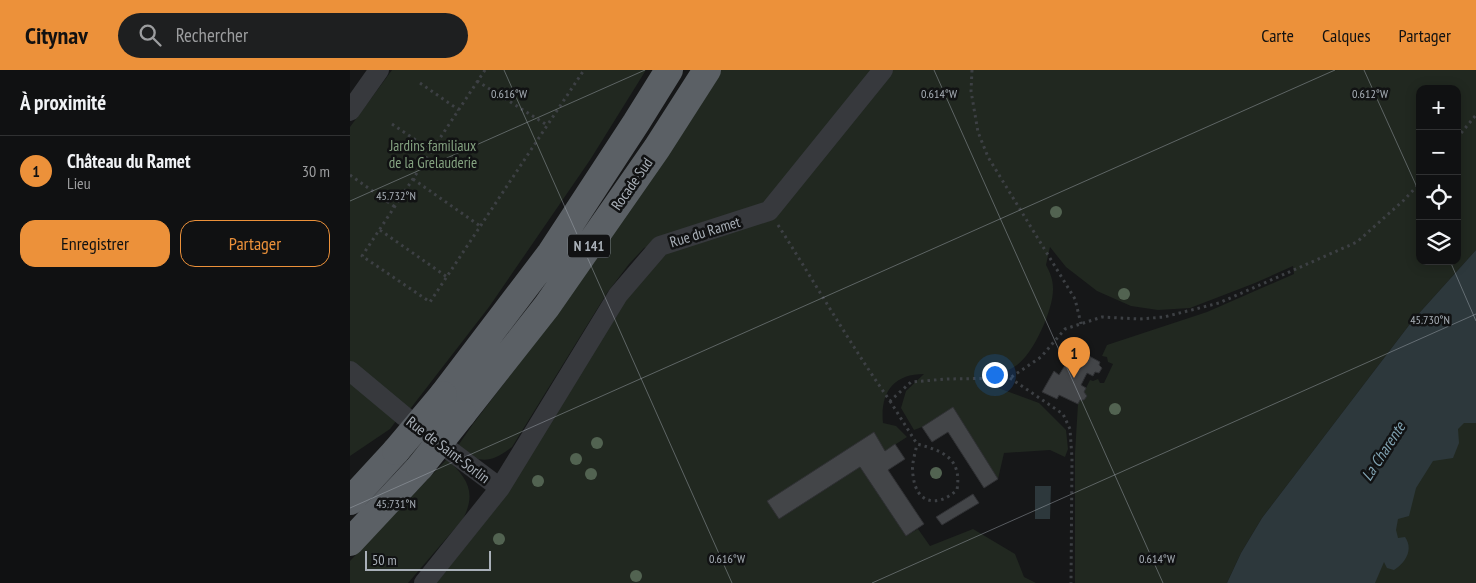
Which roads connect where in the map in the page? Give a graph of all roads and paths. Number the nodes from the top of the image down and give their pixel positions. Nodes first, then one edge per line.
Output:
1 (379, 70) edge
2 (485, 70) edge
3 (584, 70) edge
4 (669, 70) edge
5 (706, 70) edge
6 (883, 70) edge
7 (972, 70) edge
8 (477, 81) junction
9 (420, 83) dead end
10 (459, 110) junction
11 (350, 111) edge
12 (1476, 115) edge
13 (392, 124) dead end
14 (547, 125) junction
15 (1461, 133) edge
16 (432, 151) junction
17 (350, 175) edge
18 (413, 179) junction
19 (1416, 187) edge
20 (395, 207) junction
21 (769, 211) junction
22 (480, 226) junction
23 (380, 230) junction
24 (447, 277) junction
25 (1081, 324) junction
26 (350, 372) edge
27 (1010, 378) junction
28 (890, 401) junction
29 (916, 444) junction
30 (500, 488) junction
31 (350, 501) edge
32 (350, 542) edge
33 (424, 583) edge
34 (1071, 583) edge

1 - 11 street
2 - 8 path
3 - 14 path
4 - 31 highway, Rocade Sud / N 141, bridge
5 - 32 highway, Rocade Sud / N 141, bridge
6 - 21 street
7 - 25 path
8 - 10 path
8 - 14 path
9 - 10 path
10 - 16 path
12 - 15 path
13 - 16 path
14 - 22 path
16 - 18 path
17 - 20 path
18 - 20 path
18 - 22 path
19 - 25 path
20 - 23 path
21 - 28 path
21 - 30 street, Rue du Ramet
22 - 24 path
23 - 24 path
23 - 24 path
25 - 27 path
26 - 30 street, Rue de Saint-Sorlin
27 - 28 path
27 - 34 path
28 - 29 path
29 - 29 path
30 - 33 street, Rue de Saint-Sorlin

